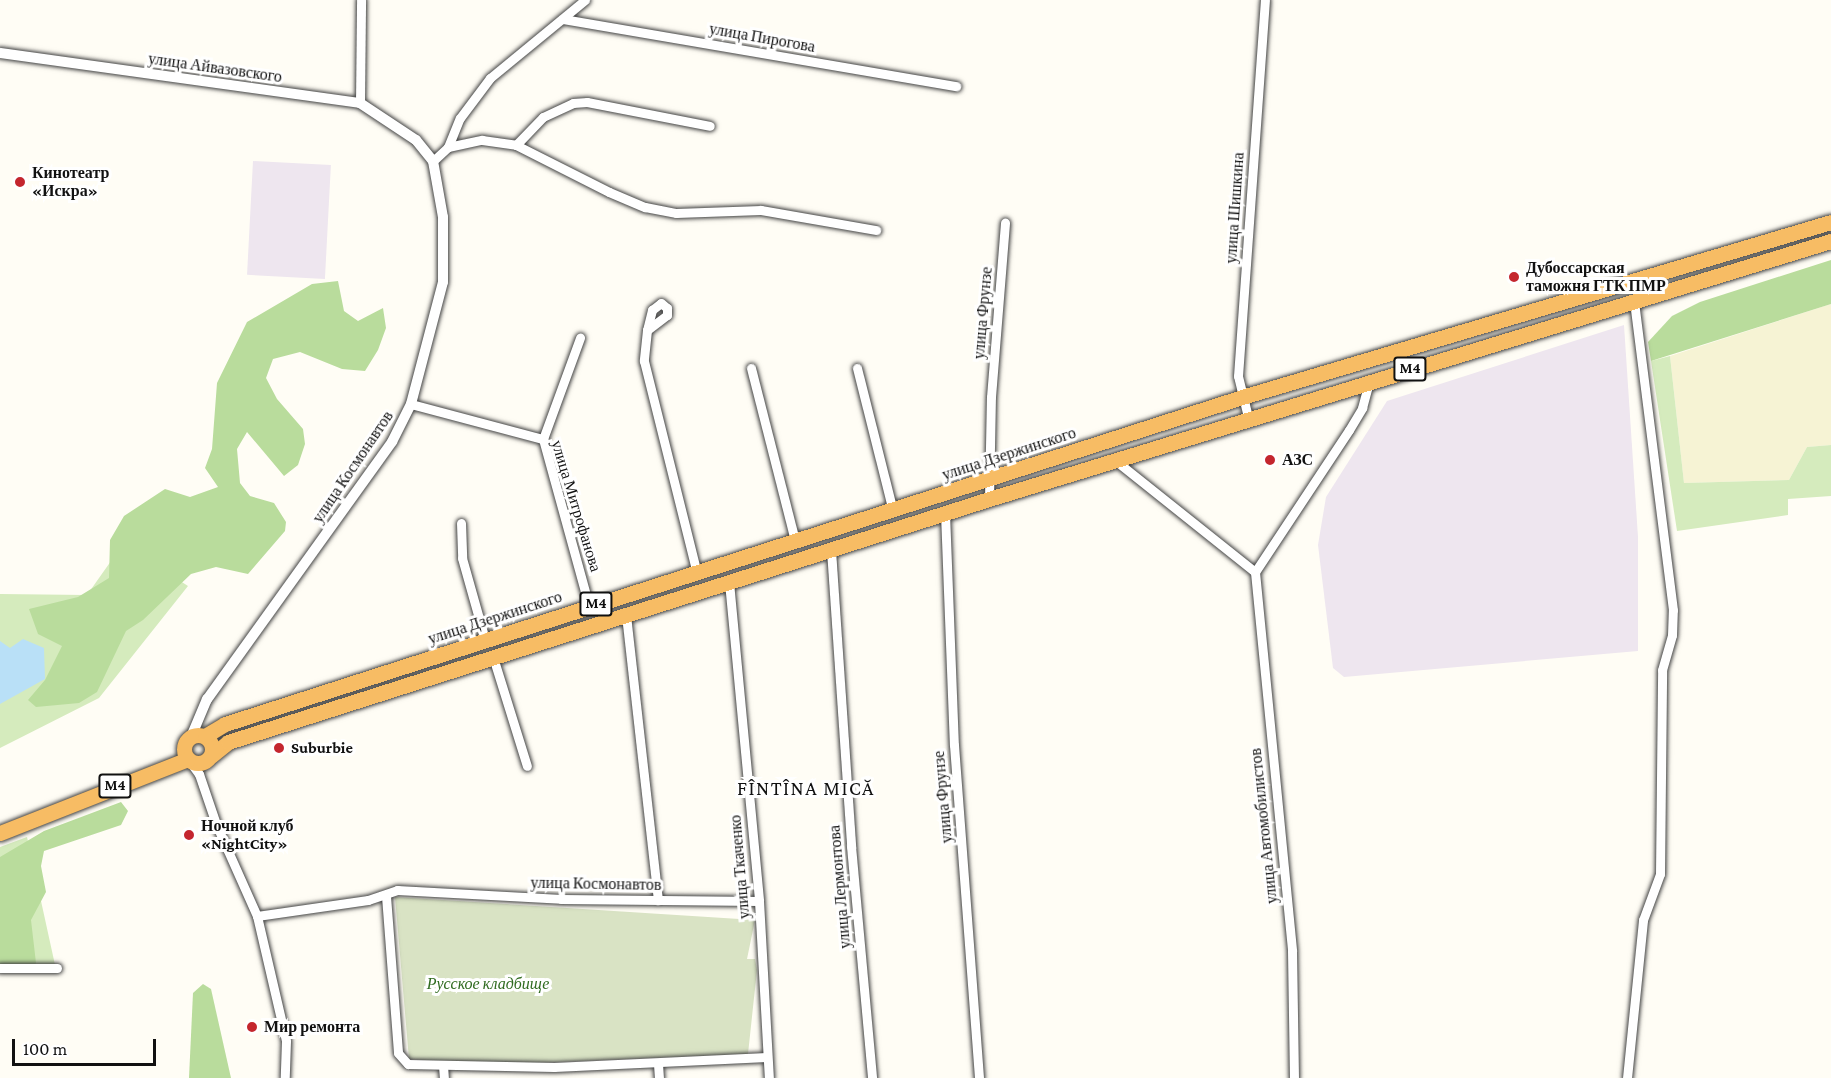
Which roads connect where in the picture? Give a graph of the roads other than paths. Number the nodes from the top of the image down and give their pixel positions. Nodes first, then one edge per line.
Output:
1 (361, 0) edge
2 (585, 0) edge
3 (1265, 0) edge
4 (563, 19) junction
5 (0, 53) edge
6 (956, 86) dead end
7 (360, 103) junction
8 (710, 126) dead end
9 (516, 145) junction
10 (448, 147) junction
11 (434, 161) junction
12 (1831, 222) edge
13 (1005, 223) dead end
14 (876, 230) dead end
15 (1831, 241) edge
16 (1634, 300) junction
17 (647, 330) dead end
18 (580, 338) dead end
19 (751, 368) dead end
20 (857, 368) dead end
21 (1369, 382) junction
22 (1242, 397) junction
23 (411, 404) junction
24 (1248, 417) junction
25 (543, 439) junction
26 (1116, 461) junction
27 (990, 478) junction
28 (989, 499) junction
29 (893, 511) junction
30 (945, 513) junction
31 (461, 523) dead end
32 (795, 540) junction
33 (831, 550) junction
34 (1256, 572) junction
35 (697, 574) junction
36 (729, 582) junction
37 (590, 606) junction
38 (626, 615) junction
39 (485, 640) junction
40 (493, 657) junction
41 (192, 746) junction
42 (209, 757) junction
43 (527, 766) dead end
44 (199, 774) junction
45 (0, 833) edge
46 (386, 896) junction
47 (658, 900) junction
48 (759, 901) junction
49 (257, 916) junction
50 (0, 968) edge
51 (57, 968) dead end
52 (767, 1057) junction
53 (658, 1064) junction
54 (443, 1065) junction
55 (554, 1067) junction
56 (285, 1078) edge
57 (444, 1078) edge
58 (554, 1078) edge
59 (659, 1078) edge
60 (769, 1078) edge
61 (872, 1078) edge
62 (979, 1078) edge
63 (1294, 1078) edge
64 (1627, 1078) edge

1 - 7 street
2 - 4 street
3 - 22 street, улица Шишкина
4 - 6 street, улица Пирогова
4 - 10 street
5 - 7 street, улица Айвазовского
7 - 11 street, улица Айвазовского
8 - 9 street
9 - 10 street
9 - 14 street
10 - 11 street
11 - 23 street, улица Космонавтов
12 - 22 highway, улица Дзержинского / M4
13 - 27 street, улица Фрунзе
15 - 16 highway, M4
16 - 21 highway, M4
16 - 64 street
17 - 35 street
18 - 25 street
19 - 32 street
20 - 29 street
21 - 24 highway, M4
21 - 34 street
22 - 24 street, улица Шишкина
22 - 27 highway, улица Дзержинского / M4
23 - 25 street, улица Митрофанова
23 - 41 street, улица Космонавтов
24 - 26 highway, M4
25 - 37 street, улица Митрофанова
26 - 28 highway, M4
26 - 34 street
27 - 28 street, улица Фрунзе
27 - 29 highway, улица Дзержинского / M4
28 - 30 highway, M4
29 - 32 highway, улица Дзержинского / M4
30 - 33 highway, M4
30 - 62 street, улица Фрунзе
31 - 39 street
32 - 35 highway, улица Дзержинского / M4
33 - 36 highway, M4
33 - 61 street, улица Лермонтова
34 - 63 street, улица Автомобилистов
35 - 37 highway, улица Дзержинского / M4
36 - 38 highway, M4
36 - 48 street, улица Ткаченко
37 - 39 highway, улица Дзержинского / M4
38 - 40 highway, M4
38 - 47 street
39 - 41 highway, улица Дзержинского / M4
40 - 42 highway, M4
40 - 43 street
41 - 42 highway
41 - 42 highway
41 - 44 street
41 - 45 highway, улица Дзержинского / M4
42 - 44 street
44 - 49 street
46 - 47 street, улица Космонавтов
46 - 49 street, улица Космонавтов
46 - 54 street
47 - 48 street, улица Космонавтов
48 - 52 street, улица Ткаченко
49 - 56 street
50 - 51 street
52 - 53 street
52 - 60 street, улица Ткаченко
53 - 55 street
53 - 59 street
54 - 55 street
54 - 57 street
55 - 58 street

